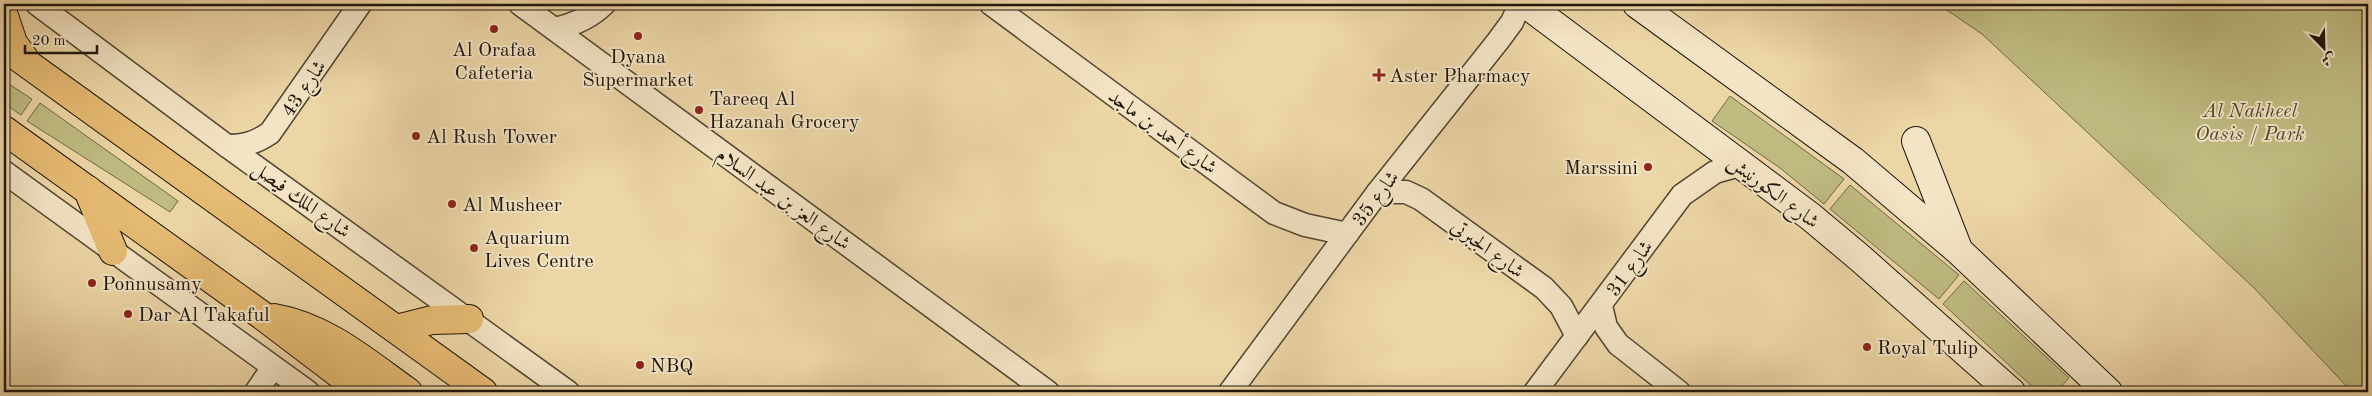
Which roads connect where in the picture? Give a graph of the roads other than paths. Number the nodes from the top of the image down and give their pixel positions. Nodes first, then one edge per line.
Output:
1 (37, 4) edge
2 (360, 4) edge
3 (520, 4) edge
4 (604, 4) edge
5 (991, 4) edge
6 (1520, 4) edge
7 (1526, 4) edge
8 (1637, 4) edge
9 (4, 16) edge
10 (555, 29) junction
11 (4, 47) edge
12 (29, 64) junction
13 (4, 130) edge
14 (1916, 141) dead end
15 (227, 146) junction
16 (1740, 165) junction
17 (4, 172) edge
18 (88, 190) junction
19 (1378, 192) junction
20 (1347, 234) junction
21 (113, 251) junction
22 (1959, 251) junction
23 (1601, 306) junction
24 (262, 316) junction
25 (469, 319) junction
26 (396, 329) junction
27 (1577, 336) junction
28 (273, 367) junction
29 (256, 392) edge
30 (308, 392) edge
31 (363, 392) edge
32 (408, 392) edge
33 (483, 392) edge
34 (568, 392) edge
35 (1048, 392) edge
36 (1230, 392) edge
37 (1535, 392) edge
38 (1679, 392) edge
39 (2011, 392) edge
40 (2108, 392) edge

1 - 15 street, شارع الملك فيصل
2 - 15 street, شارع 43
3 - 10 street, شارع العز بن عبد السلام
4 - 10 street
5 - 20 street, شارع أحمد بن ماجد
6 - 19 street, شارع 35
7 - 16 main road, شارع الكورنيش
8 - 22 main road
9 - 12 main road
10 - 35 street, شارع العز بن عبد السلام
11 - 12 main road
12 - 26 main road
13 - 18 main road
14 - 22 main road
15 - 25 street, شارع الملك فيصل
16 - 23 street, شارع 31
16 - 39 main road, شارع الكورنيش
17 - 21 street
18 - 21 main road
18 - 24 main road
19 - 20 street, شارع 35
19 - 27 street, شارع الجبرتي
20 - 36 street, شارع 35
21 - 28 street
22 - 40 main road
23 - 27 street, شارع 31
23 - 38 street
24 - 31 main road
24 - 32 main road
25 - 26 main road
25 - 34 street, شارع الملك فيصل
26 - 33 main road
27 - 37 street, شارع 31
28 - 29 street
28 - 30 street

